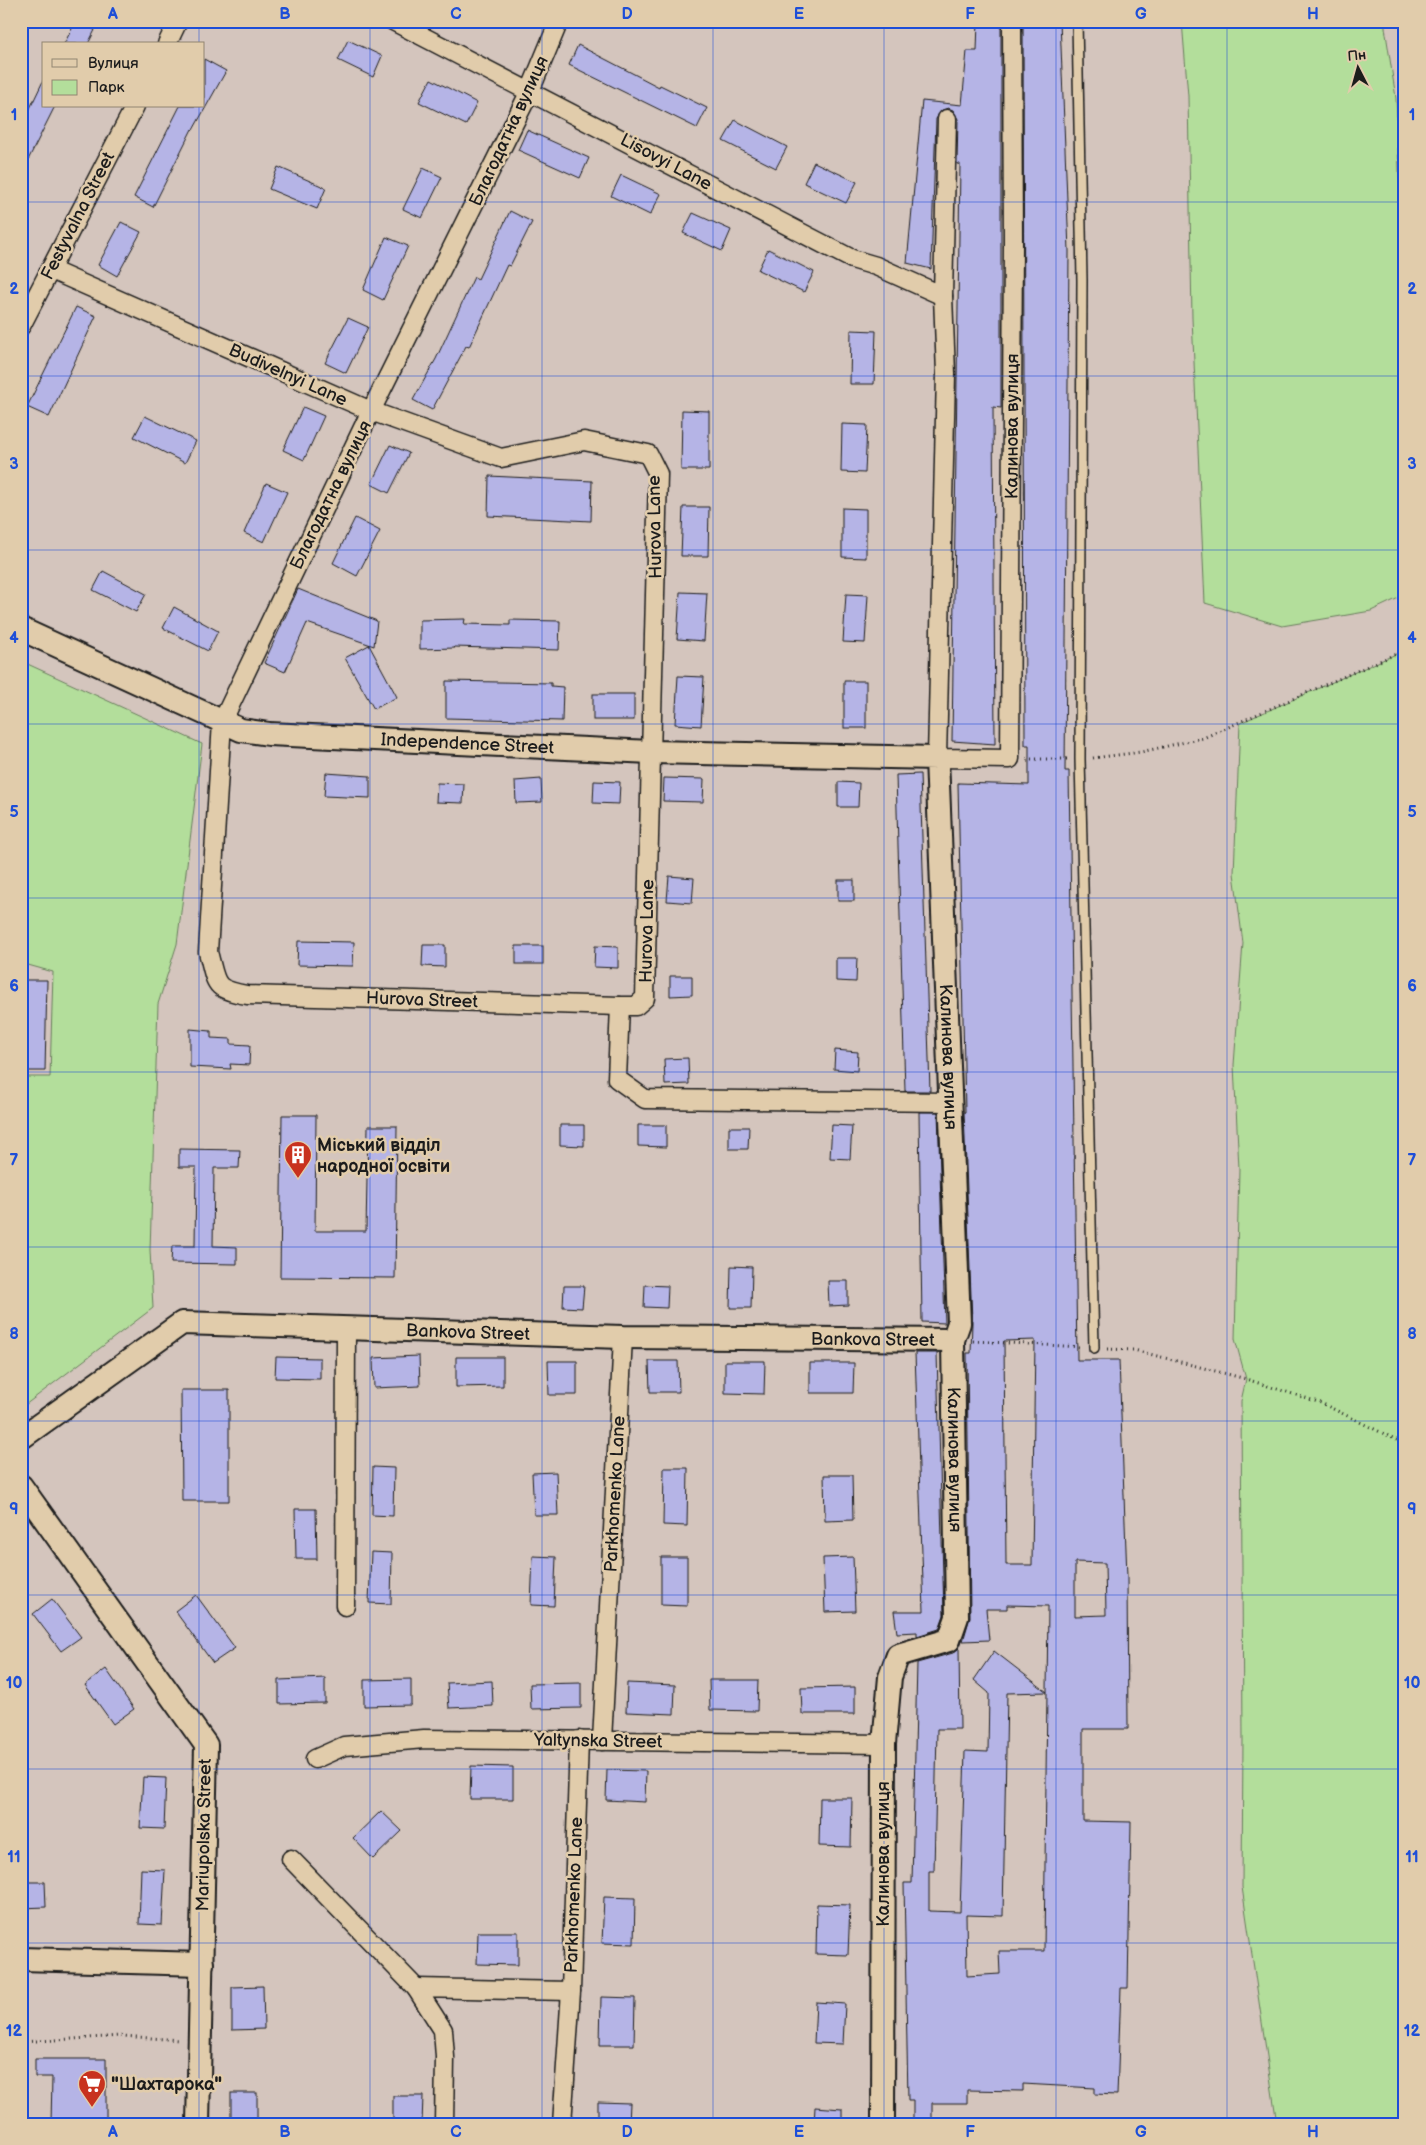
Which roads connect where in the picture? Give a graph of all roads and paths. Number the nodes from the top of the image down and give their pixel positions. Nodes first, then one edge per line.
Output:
1 (178, 21) edge
2 (393, 21) edge
3 (559, 21) edge
4 (1012, 21) edge
5 (1078, 21) edge
6 (168, 42) edge
7 (530, 91) junction
8 (134, 108) edge
9 (947, 119) dead end
10 (51, 270) junction
11 (943, 296) junction
12 (21, 326) edge
13 (371, 411) junction
14 (648, 454) joint
15 (21, 628) edge
16 (1405, 650) edge
17 (222, 722) junction
18 (651, 752) junction
19 (936, 758) junction
20 (1010, 759) junction
21 (1080, 759) junction
22 (225, 991) joint
23 (620, 1006) junction
24 (951, 1102) junction
25 (346, 1329) junction
26 (623, 1337) junction
27 (952, 1340) junction
28 (1094, 1348) junction
29 (21, 1438) edge
30 (1405, 1444) edge
31 (21, 1486) edge
32 (345, 1606) dead end
33 (579, 1740) junction
34 (602, 1741) junction
35 (884, 1744) junction
36 (315, 1759) dead end
37 (291, 1859) dead end
38 (21, 1959) edge
39 (202, 1964) junction
40 (416, 1988) junction
41 (571, 1991) junction
42 (21, 2042) edge
43 (200, 2042) junction
44 (198, 2124) edge
45 (444, 2124) edge
46 (562, 2124) edge
47 (883, 2124) edge

1 - 6 street
2 - 7 street, Lisovyi Lane
3 - 7 street, Благодатна вулиця
4 - 20 street, Калинова вулиця
5 - 21 lane
7 - 11 street, Lisovyi Lane
7 - 13 street, Благодатна вулиця
8 - 10 street, Festyvalna Street
9 - 11 street, Калинова вулиця
10 - 12 street, Festyvalna Street
10 - 13 street, Budivelnyi Lane
11 - 19 street, Калинова вулиця
13 - 14 street, Budivelnyi Lane
13 - 17 street, Благодатна вулиця
14 - 18 street, Hurova Lane
15 - 17 street, Independence Street
16 - 21 path
17 - 18 street, Independence Street
17 - 22 street, Благодатна вулиця
18 - 19 street, Independence Street
18 - 23 street, Hurova Lane
19 - 20 street
19 - 24 street, Калинова вулиця
20 - 21 path
21 - 28 lane
22 - 23 street, Hurova Street
23 - 24 street
24 - 27 street, Калинова вулиця
25 - 26 street, Bankova Street
25 - 29 street, Bankova Street
25 - 32 street
26 - 27 street, Bankova Street
26 - 34 street, Parkhomenko Lane
27 - 28 path
27 - 35 street, Калинова вулиця
28 - 30 path
31 - 39 street, Mariupolska Street
33 - 34 street, Yaltynska Street
33 - 36 street, Yaltynska Street
33 - 41 street, Parkhomenko Lane
34 - 35 street, Yaltynska Street
35 - 47 street, Калинова вулиця
37 - 40 street
38 - 39 street
39 - 43 street, Mariupolska Street
40 - 41 street, Parkhomenko Lane
40 - 45 street
41 - 46 street
42 - 43 path
43 - 44 street, Mariupolska Street

